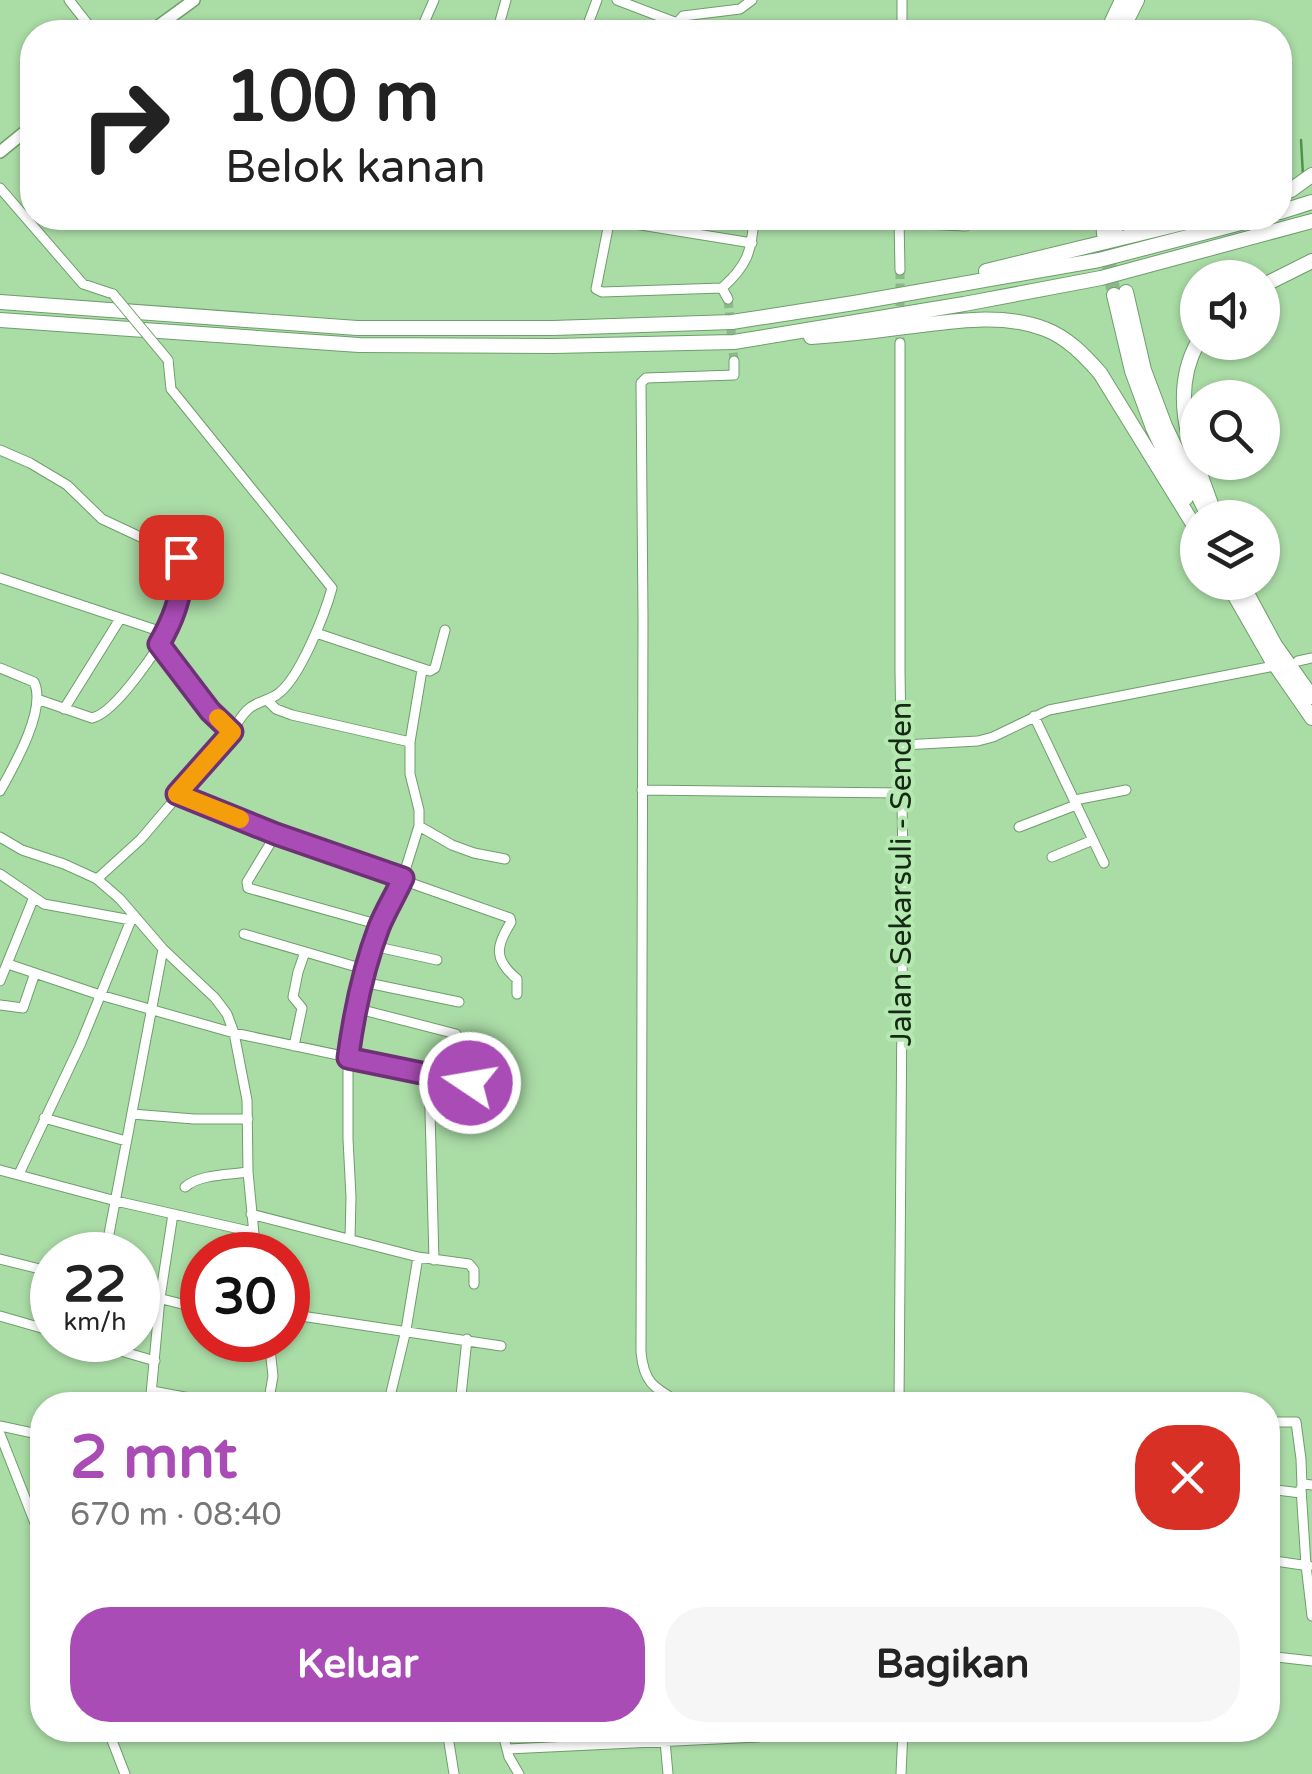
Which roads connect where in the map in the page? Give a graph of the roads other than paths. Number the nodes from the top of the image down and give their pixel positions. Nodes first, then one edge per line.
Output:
1 (69, 0) edge
2 (194, 0) edge
3 (616, 0) edge
4 (708, 0) edge
5 (752, 0) edge
6 (704, 13) junction
7 (85, 20) edge
8 (166, 20) edge
9 (659, 20) edge
10 (681, 20) edge
11 (20, 136) edge
12 (0, 152) edge
13 (0, 188) edge
14 (20, 211) edge
15 (36, 230) edge
16 (608, 230) edge
17 (675, 230) edge
18 (753, 230) edge
19 (899, 230) edge
20 (1155, 230) edge
21 (1214, 230) edge
22 (1282, 230) edge
23 (752, 243) junction
24 (1312, 260) edge
25 (900, 270) tunnel mouth
26 (1280, 277) edge
27 (722, 288) junction
28 (728, 300) tunnel mouth
29 (0, 302) edge
30 (854, 303) junction
31 (0, 320) edge
32 (734, 342) junction
33 (900, 343) tunnel mouth
34 (1190, 360) edge
35 (734, 361) dead end
36 (0, 450) edge
37 (1188, 500) edge
38 (1203, 500) edge
39 (1207, 500) edge
40 (1180, 503) edge
41 (0, 578) edge
42 (1237, 600) edge
43 (1251, 600) edge
44 (120, 619) junction
45 (445, 630) dead end
46 (165, 633) junction
47 (316, 633) junction
48 (159, 644) junction
49 (1312, 658) edge
50 (1298, 660) dead end
51 (0, 668) edge
52 (1269, 668) dead end
53 (422, 670) junction
54 (1312, 697) edge
55 (37, 698) junction
56 (267, 700) junction
57 (64, 708) junction
58 (1034, 716) junction
59 (1312, 718) edge
60 (232, 732) junction
61 (410, 742) junction
62 (903, 745) junction
63 (642, 790) junction
64 (1126, 790) dead end
65 (0, 791) edge
66 (902, 793) junction
67 (177, 794) junction
68 (1075, 802) junction
69 (419, 826) junction
70 (1019, 827) dead end
71 (276, 834) junction
72 (0, 837) edge
73 (1093, 840) junction
74 (1052, 857) dead end
75 (505, 859) dead end
76 (1104, 863) dead end
77 (0, 874) edge
78 (97, 879) junction
79 (403, 879) junction
80 (34, 897) junction
81 (134, 919) junction
82 (380, 925) junction
83 (244, 934) dead end
84 (373, 946) junction
85 (0, 947) edge
86 (163, 949) junction
87 (13, 950) junction
88 (305, 952) junction
89 (436, 960) dead end
90 (8, 964) junction
91 (367, 970) junction
92 (35, 972) junction
93 (0, 982) edge
94 (363, 982) junction
95 (517, 994) dead end
96 (100, 995) junction
97 (459, 1002) dead end
98 (0, 1005) edge
99 (355, 1008) junction
100 (151, 1010) junction
101 (234, 1034) junction
102 (456, 1034) dead end
103 (294, 1046) junction
104 (348, 1058) junction
105 (429, 1074) junction
106 (470, 1083) dead end
107 (132, 1114) junction
108 (44, 1118) junction
109 (248, 1120) junction
110 (126, 1141) junction
111 (0, 1170) edge
112 (248, 1172) junction
113 (19, 1174) junction
114 (186, 1187) dead end
115 (116, 1200) junction
116 (173, 1214) junction
117 (251, 1214) junction
118 (110, 1232) edge
119 (253, 1232) joint
120 (350, 1238) junction
121 (418, 1257) junction
122 (0, 1259) edge
123 (434, 1260) junction
124 (30, 1266) edge
125 (474, 1284) dead end
126 (160, 1298) joint
127 (180, 1303) edge
128 (0, 1316) edge
129 (310, 1317) edge
130 (30, 1325) edge
131 (406, 1330) junction
132 (467, 1340) junction
133 (502, 1346) dead end
134 (155, 1362) edge
135 (271, 1362) edge
136 (152, 1391) joint
137 (157, 1392) edge
138 (270, 1392) edge
139 (391, 1392) edge
140 (461, 1392) edge
141 (663, 1392) edge
142 (899, 1392) edge
143 (1280, 1422) edge
144 (0, 1426) edge
145 (30, 1432) edge
146 (0, 1434) edge
147 (1306, 1460) edge
148 (1305, 1488) edge
149 (1280, 1489) edge
150 (30, 1510) edge
151 (1280, 1562) edge
152 (1309, 1566) edge
153 (1312, 1616) edge
154 (1280, 1657) edge
155 (1312, 1661) edge
156 (113, 1742) edge
157 (449, 1742) edge
158 (505, 1742) edge
159 (671, 1742) edge
160 (902, 1742) edge
161 (664, 1743) junction
162 (507, 1749) junction
163 (125, 1774) edge
164 (454, 1774) edge
165 (520, 1774) edge
166 (668, 1774) edge
167 (901, 1774) edge

1 - 7 street
2 - 8 main road
3 - 9 street
4 - 6 street
5 - 6 street
6 - 10 street
11 - 12 main road
13 - 14 street, bridge
15 - 47 street, bridge
16 - 27 street
17 - 23 street
18 - 23 street
19 - 25 street
20 - 30 highway
21 - 30 highway
22 - 32 highway
23 - 27 street
24 - 26 highway
27 - 28 street
29 - 30 highway
31 - 32 highway
32 - 40 highway
33 - 62 street, Jalan Sekarsuli - Senden
34 - 39 highway
35 - 63 street
36 - 46 street
37 - 38 highway
41 - 44 street
42 - 59 highway
43 - 54 highway
44 - 46 street
44 - 57 street
45 - 53 street
46 - 48 street
47 - 53 street
47 - 56 street
48 - 57 street
48 - 60 street
49 - 50 street
51 - 55 street
52 - 58 street
53 - 61 street
55 - 57 street
55 - 65 street
56 - 60 street
56 - 61 street
58 - 62 street
58 - 68 street
60 - 67 street
61 - 69 street
62 - 66 street, Jalan Sekarsuli - Senden
63 - 66 street
63 - 141 street
64 - 68 street
66 - 142 street, Jalan Sekarsuli - Senden
67 - 71 street
67 - 78 street
68 - 70 street
68 - 73 street
69 - 75 street
69 - 79 street
71 - 79 street
71 - 82 street
72 - 78 street
73 - 74 street
73 - 76 street
77 - 80 street
78 - 81 street
79 - 82 street
79 - 95 street
80 - 81 street
80 - 87 street
81 - 86 street
81 - 96 street
82 - 84 street
83 - 88 street
84 - 89 street
84 - 91 street
85 - 87 street
86 - 100 street
86 - 101 street
87 - 90 street
88 - 91 street
88 - 103 street
90 - 92 street
90 - 93 street
91 - 94 street
92 - 96 street
92 - 98 street
94 - 97 street
94 - 99 street
96 - 100 street
96 - 108 street
99 - 102 street
99 - 104 street
100 - 101 street
100 - 107 street
101 - 103 street
101 - 109 street
103 - 104 street
104 - 105 street
104 - 120 street
105 - 106 street
105 - 123 street
107 - 109 street
107 - 110 street
108 - 110 street
108 - 113 street
109 - 112 street
110 - 115 street
111 - 113 street
112 - 114 street
112 - 117 street
113 - 115 street
115 - 116 street
115 - 118 street
116 - 119 street
116 - 126 street
117 - 119 street
117 - 120 street
120 - 121 street
121 - 123 street
121 - 131 street
122 - 124 street
123 - 125 street
126 - 127 street
128 - 130 street
129 - 131 street
131 - 132 street
131 - 139 street
132 - 133 street
132 - 140 street
134 - 136 street
135 - 138 street
136 - 137 street
143 - 147 street
144 - 145 street
146 - 150 street
147 - 148 street
148 - 149 street
148 - 152 street
151 - 152 street
152 - 153 street
154 - 155 street
156 - 163 street
157 - 164 street
158 - 162 street
159 - 161 street
160 - 167 street
161 - 162 street
161 - 166 street
162 - 165 street

